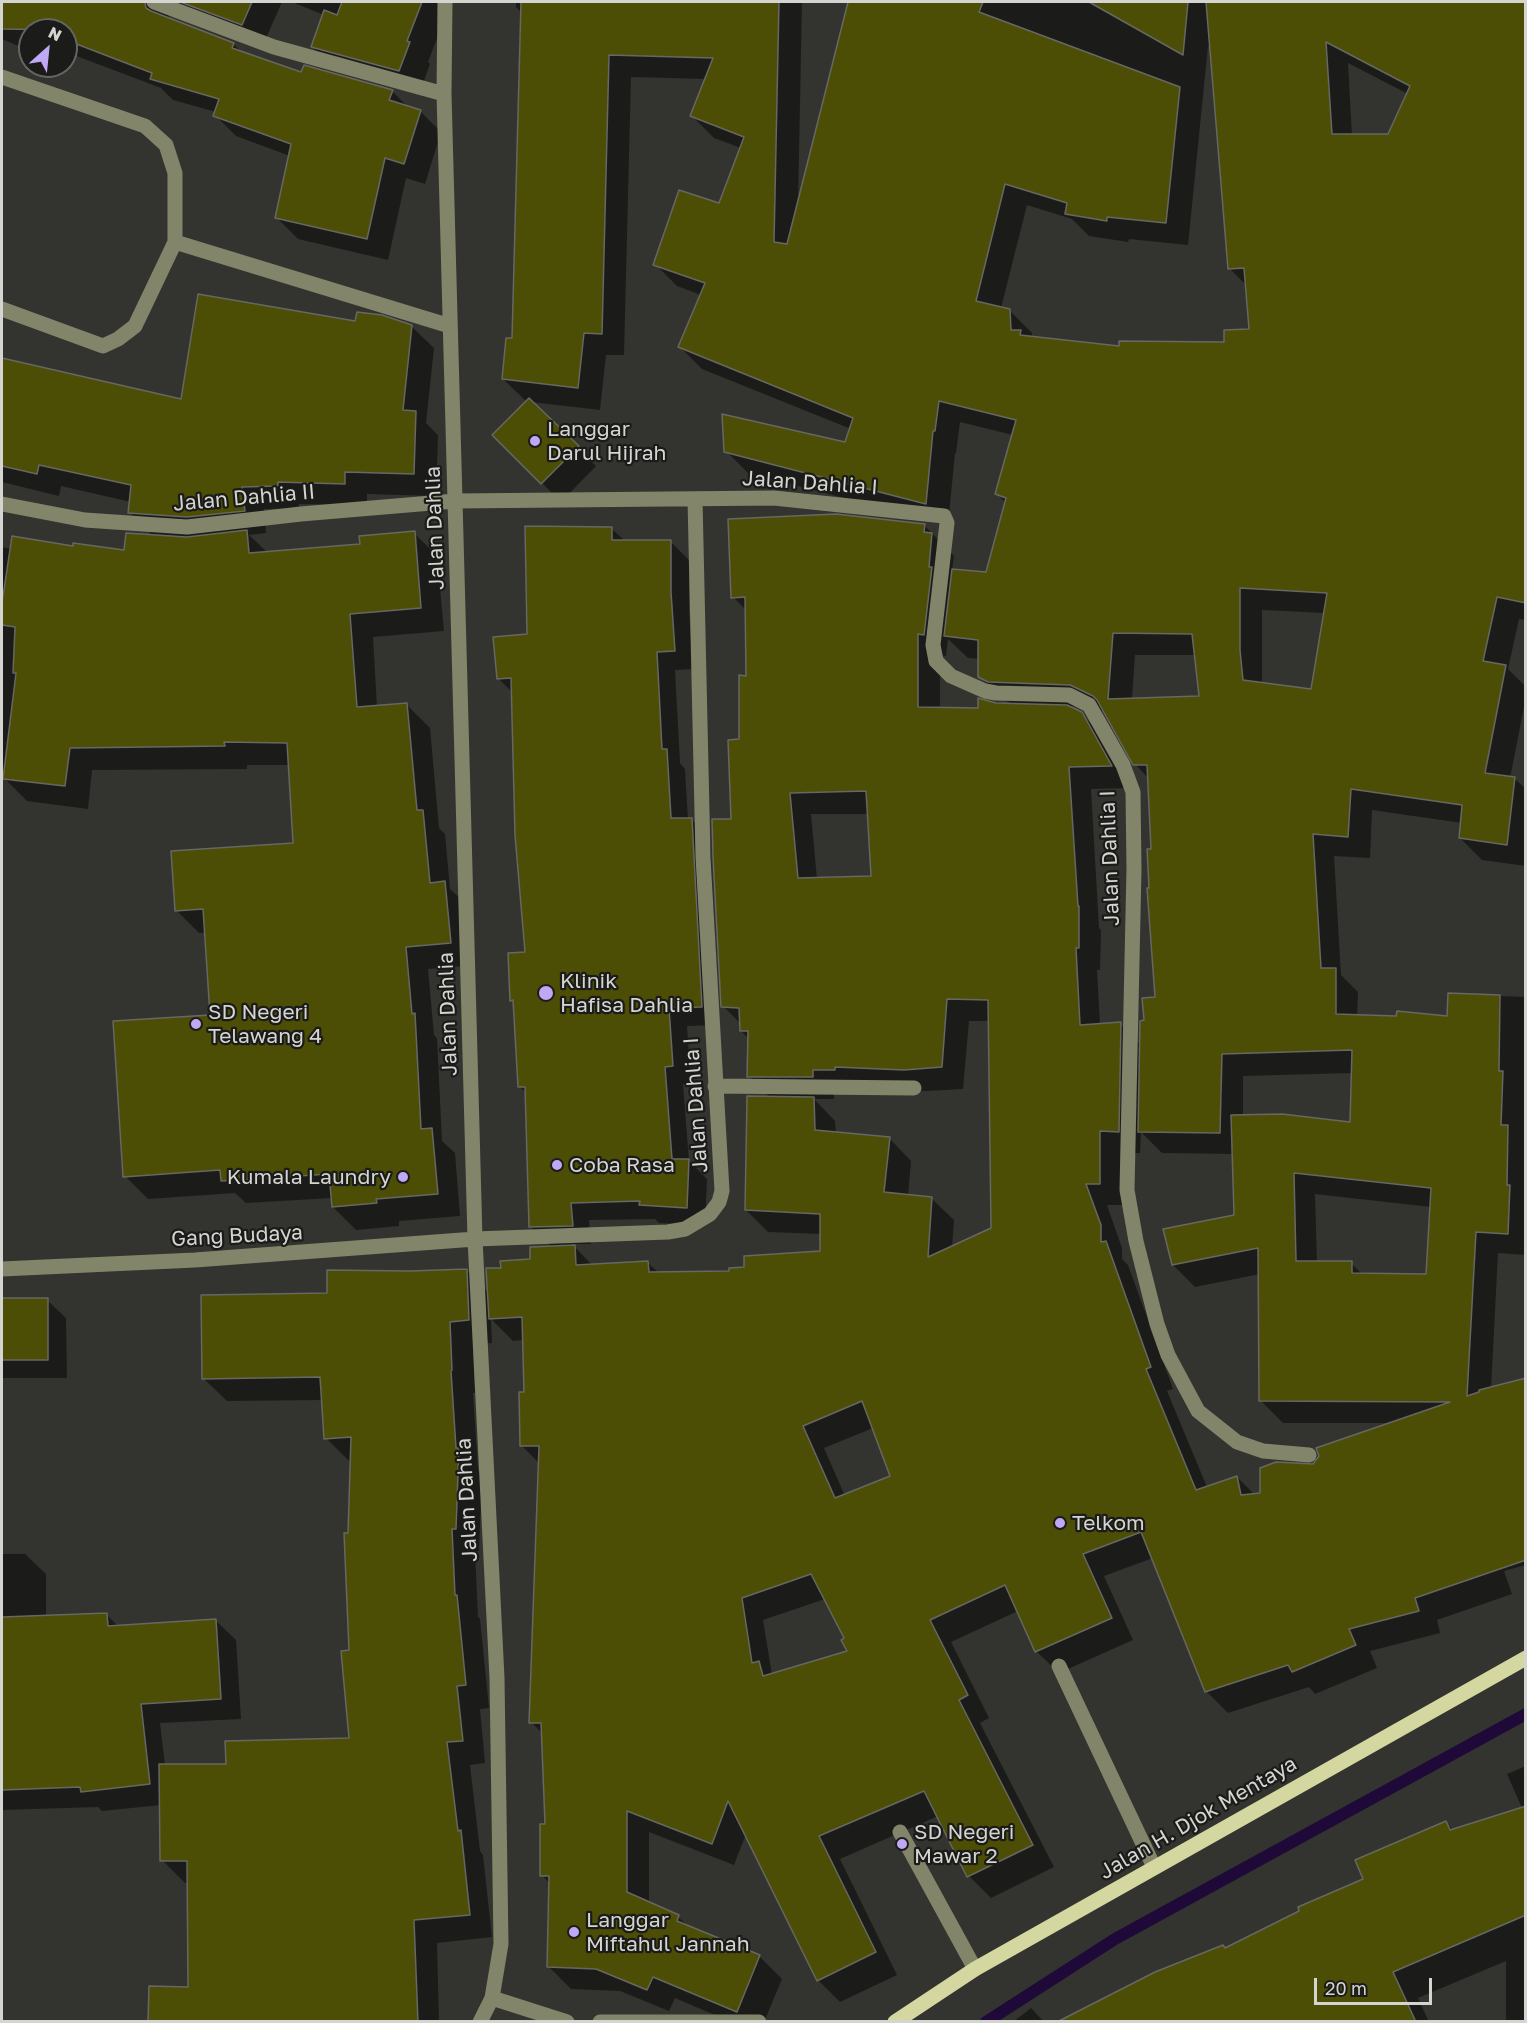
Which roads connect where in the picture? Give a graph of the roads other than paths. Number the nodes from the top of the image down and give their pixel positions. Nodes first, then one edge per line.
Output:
1 (154, 2) edge
2 (445, 2) edge
3 (2, 78) edge
4 (444, 94) junction
5 (175, 242) junction
6 (2, 309) edge
7 (450, 326) junction
8 (695, 499) junction
9 (455, 501) junction
10 (2, 504) edge
11 (715, 1086) junction
12 (914, 1088) dead end
13 (475, 1239) junction
14 (2, 1269) edge
15 (1309, 1455) dead end
16 (1526, 1658) edge
17 (1059, 1666) dead end
18 (900, 1832) dead end
19 (1154, 1867) junction
20 (975, 1969) junction
21 (492, 1998) junction
22 (480, 2022) edge
23 (567, 2022) edge
24 (600, 2022) edge
25 (759, 2022) edge
26 (895, 2022) edge

1 - 4 street
2 - 4 street, Jalan Dahlia
3 - 5 street
4 - 7 street, Jalan Dahlia
5 - 6 street
5 - 7 street
7 - 9 street, Jalan Dahlia
8 - 9 street, Jalan Dahlia I
8 - 11 street, Jalan Dahlia I
8 - 15 street, Jalan Dahlia I
9 - 10 street, Jalan Dahlia II
9 - 13 street, Jalan Dahlia
11 - 12 street
11 - 13 street, Jalan Dahlia I
13 - 14 street, Gang Budaya
13 - 21 street, Jalan Dahlia
16 - 19 main road, Jalan H. Djok Mentaya
17 - 19 street
18 - 20 street
19 - 20 main road, Jalan H. Djok Mentaya
20 - 26 main road, Jalan H. Djok Mentaya
21 - 22 street, Jalan Dahlia
21 - 23 street
24 - 25 street

